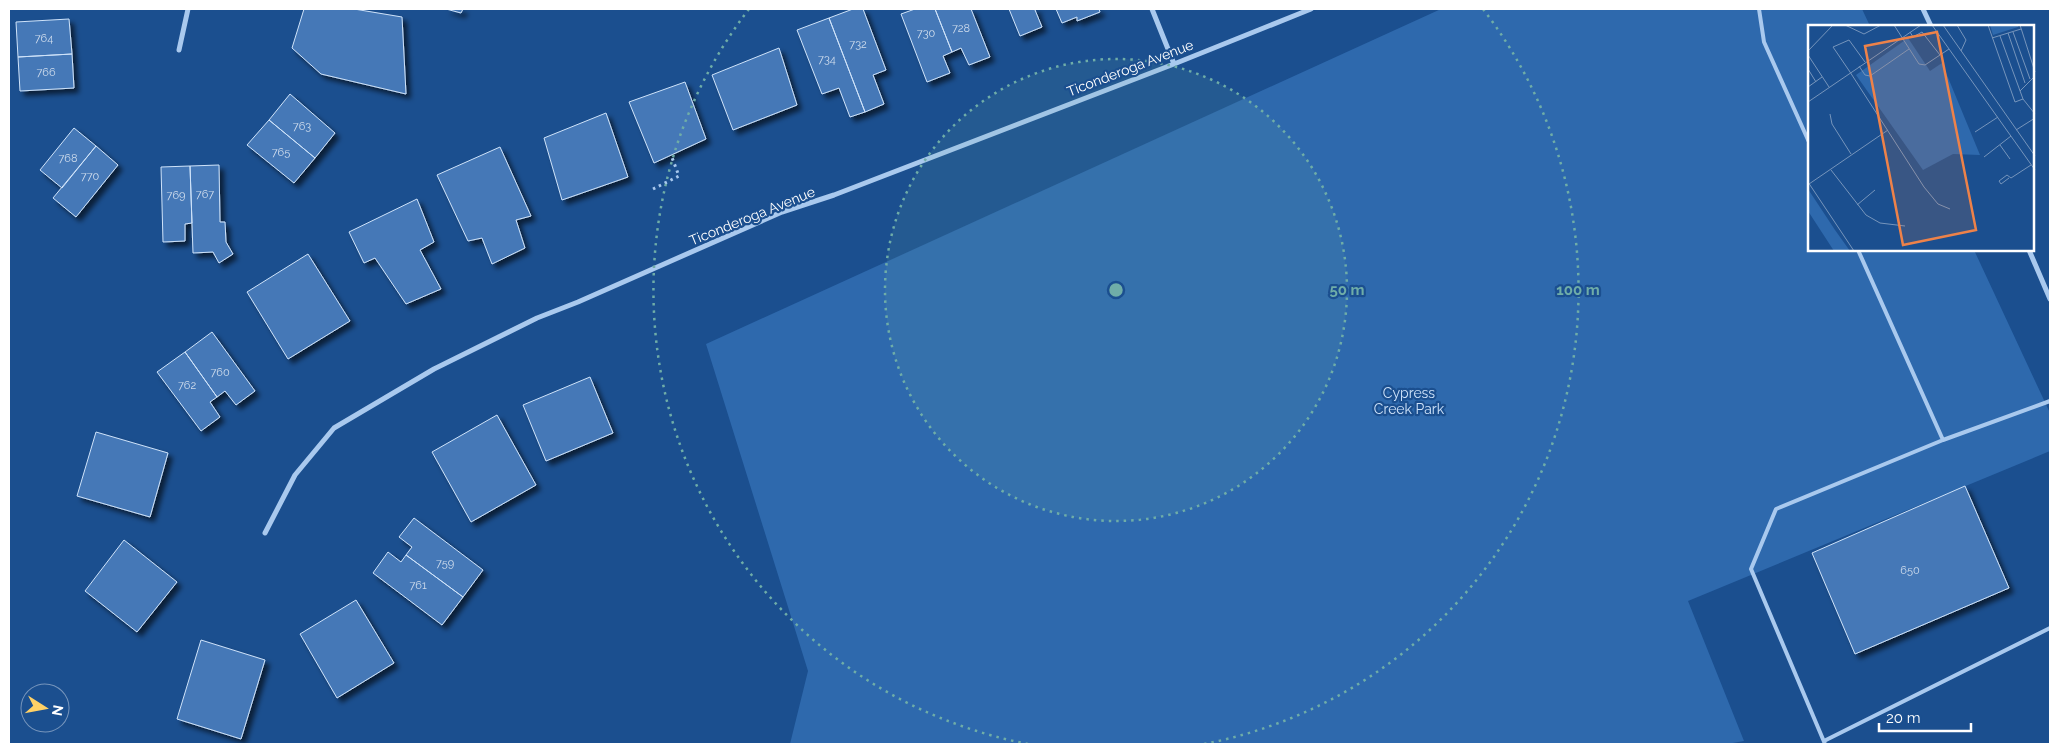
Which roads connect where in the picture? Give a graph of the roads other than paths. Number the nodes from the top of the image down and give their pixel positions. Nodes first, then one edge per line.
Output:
1 (188, 9) edge
2 (1152, 9) edge
3 (1311, 9) edge
4 (1759, 9) edge
5 (1923, 9) edge
6 (1931, 25) edge
7 (179, 50) dead end
8 (1174, 64) junction
9 (1808, 140) edge
10 (1858, 251) edge
11 (2029, 251) edge
12 (2050, 299) edge
13 (2050, 402) edge
14 (1943, 440) junction
15 (264, 533) dead end
16 (2050, 628) edge
17 (1824, 742) edge

1 - 7 street
2 - 8 street
3 - 8 street, Ticonderoga Avenue
4 - 9 lane
5 - 6 street
8 - 15 street, Ticonderoga Avenue
10 - 14 lane
11 - 12 street
13 - 14 lane
14 - 17 lane
16 - 17 lane

